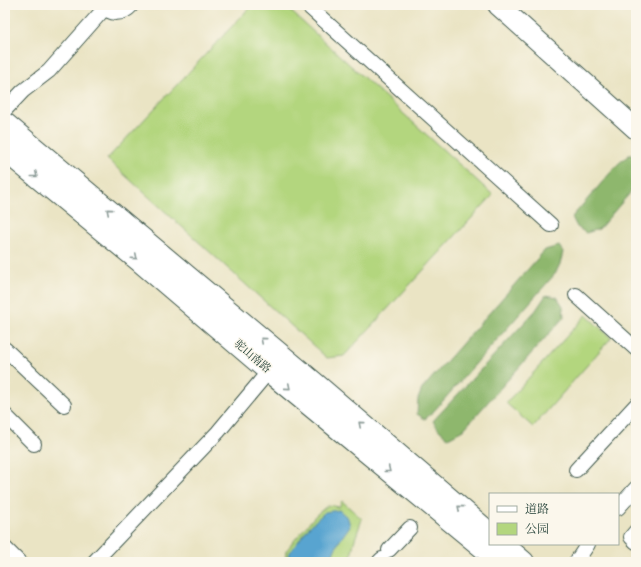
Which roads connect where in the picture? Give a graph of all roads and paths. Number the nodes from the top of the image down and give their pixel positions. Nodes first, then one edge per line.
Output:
1 (132, 5) edge
2 (307, 5) edge
3 (498, 5) edge
4 (103, 7) edge
5 (5, 110) edge
6 (5, 124) edge
7 (636, 129) edge
8 (5, 150) edge
9 (551, 225) dead end
10 (576, 295) dead end
11 (636, 348) edge
12 (5, 349) edge
13 (269, 371) junction
14 (64, 405) dead end
15 (636, 405) edge
16 (5, 416) edge
17 (34, 444) dead end
18 (576, 470) dead end
19 (636, 488) edge
20 (619, 507) edge
21 (410, 528) dead end
22 (636, 531) edge
23 (489, 533) edge
24 (636, 542) edge
25 (503, 545) edge
26 (587, 545) edge
27 (5, 548) edge
28 (383, 557) edge
29 (19, 562) edge
30 (94, 562) edge
31 (500, 562) edge
32 (523, 562) edge
33 (576, 562) edge

1 - 4 street
2 - 9 street
3 - 7 street
4 - 5 street
23 -> 6 main road, 驼山南路
8 -> 13 main road, 驼山南路
10 - 11 street
12 - 14 street
13 - 30 street
13 -> 31 main road, 驼山南路
15 - 18 street
16 - 17 street
19 - 20 street
21 - 28 street
22 - 24 street
25 - 32 main road
26 - 33 street
27 - 29 street

